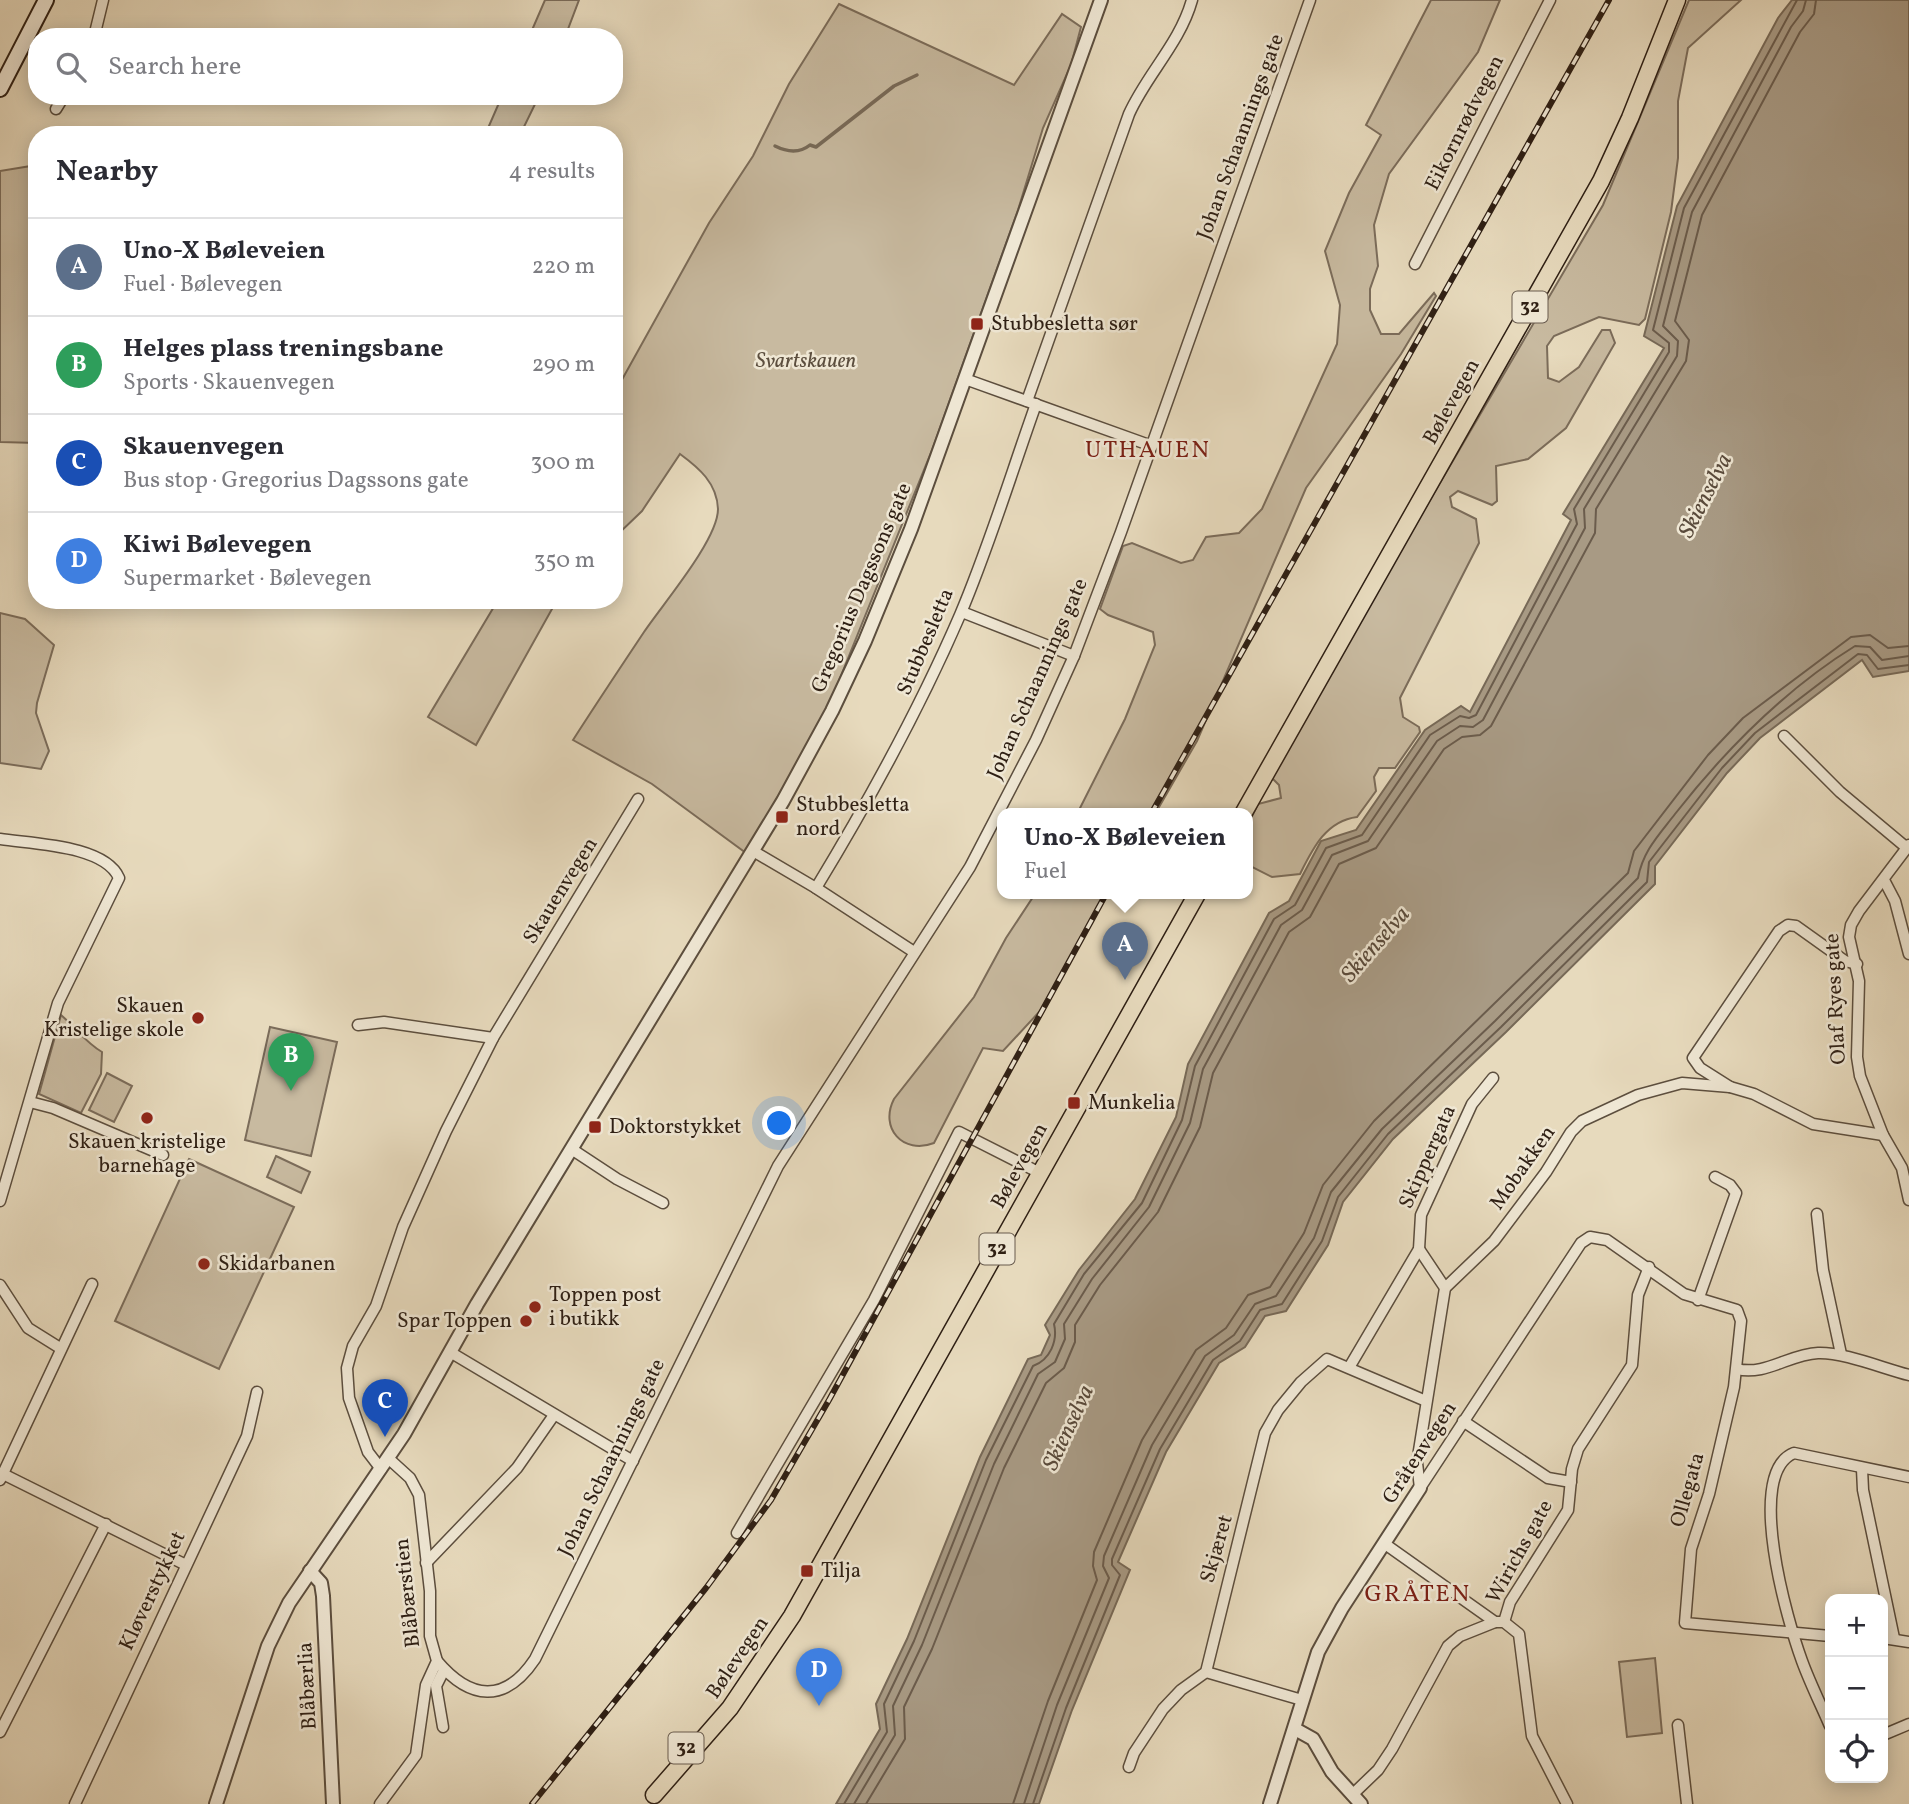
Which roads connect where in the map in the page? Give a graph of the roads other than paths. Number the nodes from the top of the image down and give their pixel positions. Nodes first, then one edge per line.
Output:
1 (46, 0) edge
2 (103, 0) edge
3 (1101, 0) edge
4 (1192, 0) edge
5 (1310, 0) edge
6 (1550, 0) edge
7 (1677, 0) edge
8 (32, 28) edge
9 (96, 28) edge
10 (28, 35) edge
11 (0, 89) edge
12 (58, 105) edge
13 (56, 109) dead end
14 (1415, 264) dead end
15 (965, 379) junction
16 (1031, 403) junction
17 (1152, 446) junction
18 (961, 612) junction
19 (1074, 656) junction
20 (1784, 736) dead end
21 (638, 799) dead end
22 (1001, 808) edge
23 (1246, 808) edge
24 (997, 816) edge
25 (0, 839) edge
26 (1908, 846) edge
27 (753, 851) junction
28 (1884, 880) junction
29 (816, 888) junction
30 (1194, 899) edge
31 (914, 952) junction
32 (1909, 954) edge
33 (1857, 964) junction
34 (358, 1025) dead end
35 (493, 1038) junction
36 (1493, 1078) dead end
37 (1730, 1087) junction
38 (30, 1102) junction
39 (1883, 1135) junction
40 (573, 1150) junction
41 (163, 1155) dead end
42 (1905, 1167) edge
43 (1040, 1173) junction
44 (1715, 1177) dead end
45 (1909, 1200) edge
46 (0, 1201) edge
47 (663, 1203) dead end
48 (1817, 1214) dead end
49 (1419, 1249) junction
50 (1649, 1267) junction
51 (92, 1284) dead end
52 (0, 1285) edge
53 (1445, 1288) junction
54 (1698, 1300) junction
55 (61, 1348) junction
56 (450, 1352) junction
57 (1841, 1354) junction
58 (1350, 1366) junction
59 (1737, 1369) junction
60 (1909, 1374) edge
61 (257, 1392) dead end
62 (1426, 1401) junction
63 (554, 1415) junction
64 (1463, 1422) junction
65 (632, 1461) junction
66 (384, 1463) junction
67 (1862, 1469) junction
68 (2, 1477) edge
69 (1909, 1477) edge
70 (1571, 1482) junction
71 (1420, 1488) junction
72 (106, 1524) junction
73 (737, 1533) dead end
74 (1385, 1544) junction
75 (426, 1563) junction
76 (186, 1565) junction
77 (310, 1571) junction
78 (1500, 1622) junction
79 (1795, 1635) junction
80 (1825, 1636) edge
81 (1888, 1637) edge
82 (1895, 1638) junction
83 (1909, 1642) edge
84 (441, 1665) junction
85 (1206, 1672) junction
86 (1301, 1700) junction
87 (1827, 1720) edge
88 (1909, 1724) edge
89 (1678, 1725) dead end
90 (443, 1727) dead end
91 (1295, 1729) junction
92 (0, 1732) edge
93 (1888, 1733) edge
94 (1129, 1767) dead end
95 (650, 1800) edge
96 (1356, 1800) edge
97 (75, 1804) edge
98 (216, 1804) edge
99 (333, 1804) edge
100 (380, 1804) edge
101 (1270, 1804) edge
102 (1567, 1804) edge
103 (1687, 1804) edge

1 - 8 main road
2 - 9 street
3 - 15 street, Gregorius Dagssons gate
4 - 16 street, Stubbesletta
5 - 17 street, Johan Schaannings gate
6 - 14 street, Eikornrødvegen
7 - 23 main road, Bølevegen / 32
10 - 11 main road
12 - 13 street
15 - 16 street
15 - 27 street, Gregorius Dagssons gate
16 - 17 street
16 - 18 street, Stubbesletta
17 - 19 street, Johan Schaannings gate
18 - 19 street
18 - 29 street, Stubbesletta
19 - 22 street, Johan Schaannings gate
20 - 26 street
21 - 35 street, Skauenvegen
24 - 31 street, Johan Schaannings gate
25 - 38 street
26 - 28 street, Olaf Ryes gate
27 - 29 street
27 - 40 street, Gregorius Dagssons gate
28 - 32 street
28 - 33 street, Olaf Ryes gate
29 - 31 street
30 - 43 main road, Bølevegen / 32
31 - 65 street, Johan Schaannings gate
33 - 37 street, Mobakken
33 - 39 street, Olaf Ryes gate
34 - 35 street
35 - 66 street, Skauenvegen
36 - 49 street, Skippergata
37 - 39 street, Mobakken
37 - 53 street, Mobakken
38 - 41 street
38 - 46 street
39 - 42 street, Olaf Ryes gate
40 - 47 street
40 - 56 street, Gregorius Dagssons gate
42 - 45 street, Olaf Ryes gate
43 - 73 street
43 - 95 main road, Bølevegen / 32
44 - 54 street
48 - 57 street
49 - 53 street
49 - 58 street, Skippergata
50 - 54 street
50 - 64 street, Gråtenvegen
50 - 70 street, Wirichs gate
51 - 55 street
52 - 55 street
53 - 62 street
54 - 59 street, Ollegata
55 - 68 street
56 - 63 street
56 - 66 street, Gregorius Dagssons gate
57 - 59 street
57 - 60 street
58 - 62 street
58 - 85 street, Skjæret
59 - 79 street, Ollegata
61 - 76 street, Kløverstykket
62 - 71 street
63 - 65 street
63 - 75 street
64 - 70 street
64 - 71 street, Gråtenvegen
65 - 84 street, Johan Schaannings gate
66 - 75 street, Blåbærstien
66 - 77 street, Gregorius Dagssons gate
67 - 69 street
67 - 79 street
67 - 82 street
68 - 72 street
70 - 78 street, Wirichs gate
71 - 74 street, Gråtenvegen
72 - 76 street
72 - 92 street
74 - 78 street
74 - 86 street, Gråtenvegen
75 - 84 street, Blåbærstien
76 - 97 street, Kløverstykket
77 - 98 street, Gregorius Dagssons gate
77 - 99 street, Blåbærlia
78 - 96 street
78 - 102 street
79 - 80 street
79 - 87 street
81 - 82 street
82 - 83 street
84 - 90 street
84 - 100 street, Blåbærstien
85 - 86 street
85 - 94 street
86 - 91 street, Gråtenvegen
88 - 93 street
89 - 103 street
91 - 96 street
91 - 101 street, Gråtenvegen

